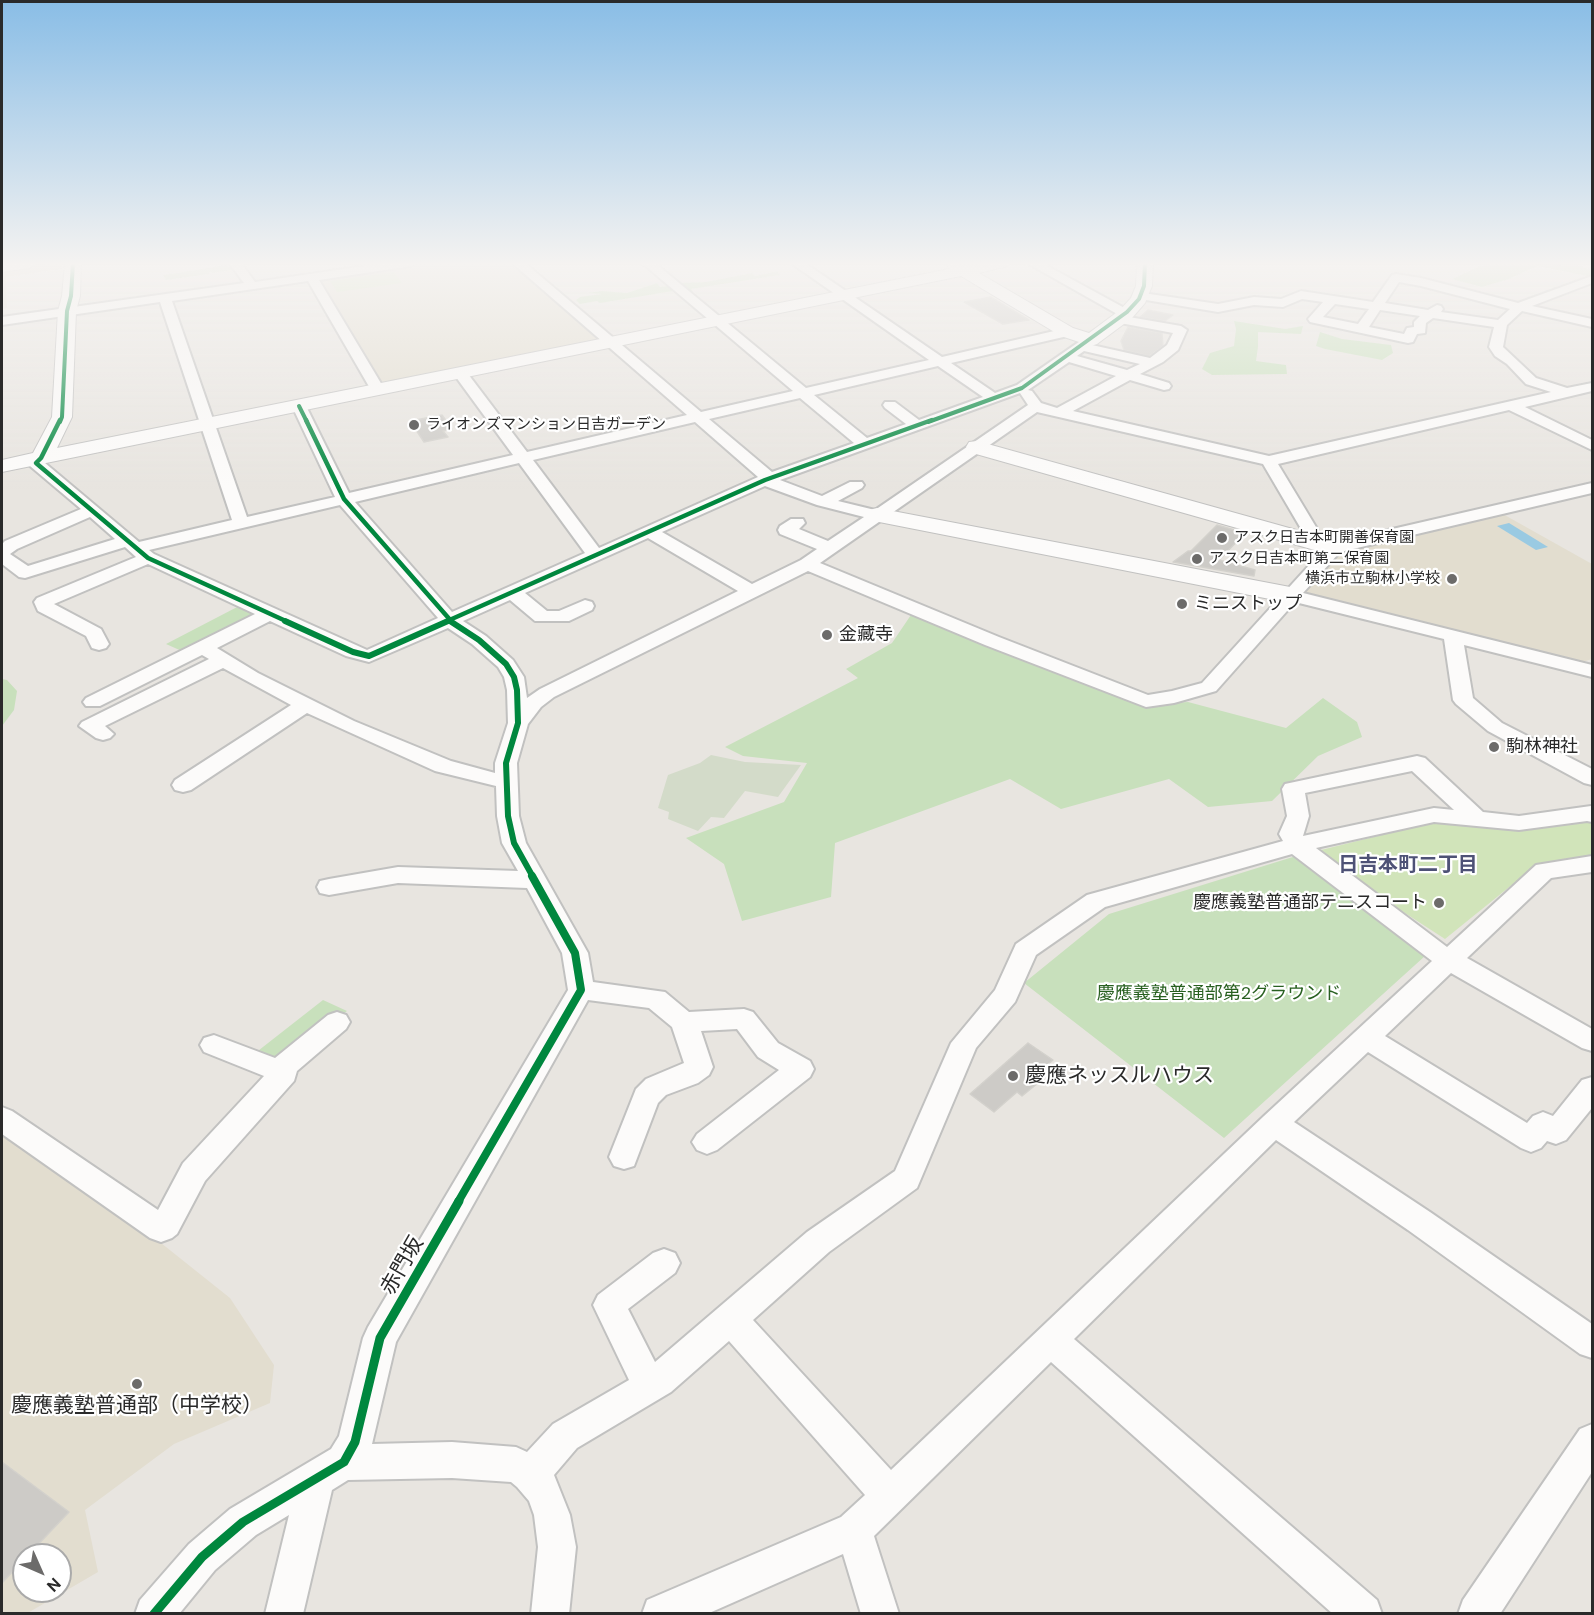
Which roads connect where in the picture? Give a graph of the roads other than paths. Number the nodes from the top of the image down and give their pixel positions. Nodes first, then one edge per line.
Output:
1 (66, 338) edge
2 (178, 338) edge
3 (348, 338) edge
4 (606, 338) edge
5 (633, 338) edge
6 (738, 338) edge
7 (906, 338) edge
8 (1040, 338) edge
9 (1077, 338) edge
10 (1093, 338) edge
11 (1177, 338) edge
12 (1498, 338) edge
13 (611, 343) junction
14 (1086, 344) junction
15 (1067, 357) junction
16 (940, 362) junction
17 (1151, 363) junction
18 (460, 373) junction
19 (1128, 375) junction
20 (1164, 386) dead end
21 (1593, 387) edge
22 (1022, 388) junction
23 (378, 390) junction
24 (804, 393) junction
25 (1568, 393) junction
26 (993, 398) junction
27 (890, 405) dead end
28 (299, 406) junction
29 (1036, 406) junction
30 (1512, 406) junction
31 (1059, 413) junction
32 (699, 418) junction
33 (206, 424) junction
34 (916, 425) junction
35 (1593, 432) edge
36 (1572, 436) junction
37 (864, 444) junction
38 (1593, 446) edge
39 (977, 447) junction
40 (41, 458) junction
41 (524, 458) junction
42 (1269, 460) junction
43 (2, 466) edge
44 (767, 480) junction
45 (856, 485) dead end
46 (1593, 488) edge
47 (344, 500) junction
48 (823, 502) junction
49 (93, 510) junction
50 (876, 515) junction
51 (797, 522) dead end
52 (241, 524) junction
53 (650, 532) junction
54 (139, 548) junction
55 (830, 548) junction
56 (1334, 548) junction
57 (596, 556) junction
58 (3, 559) edge
59 (807, 564) junction
60 (751, 591) junction
61 (513, 593) junction
62 (1290, 595) junction
63 (585, 606) dead end
64 (270, 614) junction
65 (450, 621) junction
66 (1453, 636) junction
67 (99, 644) dead end
68 (203, 647) junction
69 (223, 660) junction
70 (1589, 668) edge
71 (93, 702) dead end
72 (306, 704) junction
73 (518, 723) junction
74 (103, 734) dead end
75 (1593, 778) edge
76 (506, 782) junction
77 (183, 785) dead end
78 (1593, 815) edge
79 (1477, 819) junction
80 (1296, 845) junction
81 (1593, 864) edge
82 (533, 880) junction
83 (329, 887) dead end
84 (1449, 960) junction
85 (580, 990) junction
86 (337, 1022) dead end
87 (684, 1022) junction
88 (1366, 1038) junction
89 (1591, 1038) edge
90 (214, 1045) dead end
91 (279, 1070) junction
92 (1593, 1089) edge
93 (2, 1119) edge
94 (1274, 1124) junction
95 (707, 1142) dead end
96 (624, 1157) dead end
97 (664, 1263) dead end
98 (731, 1320) junction
99 (1051, 1340) junction
100 (1593, 1343) edge
101 (650, 1387) junction
102 (1593, 1441) edge
103 (330, 1471) junction
104 (530, 1474) junction
105 (889, 1495) junction
106 (854, 1530) junction
107 (154, 1614) edge
108 (284, 1614) edge
109 (550, 1614) edge
110 (661, 1614) edge
111 (880, 1614) edge
112 (1363, 1614) edge
113 (1477, 1614) edge

1 - 40 street
2 - 33 street
3 - 23 street
4 - 13 street
5 - 13 street
6 - 24 street
7 - 16 street
8 - 16 street
9 - 14 street
10 - 14 street
11 - 17 street
12 - 25 street
13 - 18 street
13 - 32 street
14 - 15 street
14 - 17 street
15 - 19 street
15 - 22 street
16 - 24 street
16 - 26 street
17 - 19 street
18 - 23 street
18 - 41 street
19 - 20 street
19 - 31 street
21 - 25 street
22 - 26 street
22 - 29 street
23 - 28 street
24 - 32 street
24 - 37 street
25 - 30 street
26 - 34 street
27 - 34 street
28 - 33 street
28 - 47 street
29 - 31 street
29 - 39 street
30 - 36 street
30 - 42 street
31 - 42 street
32 - 41 street
32 - 44 street
33 - 40 street
33 - 52 street
34 - 37 street
35 - 36 street
36 - 38 street
37 - 44 street
39 - 50 street
39 - 56 street
40 - 43 street
40 - 49 street
41 - 47 street
41 - 57 street
42 - 56 street
44 - 48 street
44 - 53 street
45 - 48 street
46 - 56 street
47 - 52 street
47 - 65 street
48 - 50 street
49 - 54 street
49 - 58 street
50 - 55 street
50 - 62 street
51 - 55 street
52 - 54 street
53 - 57 street
53 - 60 street
54 - 58 street
54 - 64 street
54 - 67 street
55 - 59 street
56 - 62 street
57 - 61 street
59 - 60 street
59 - 62 street
60 - 73 street
61 - 63 street
61 - 65 street
62 - 66 street
64 - 65 street
64 - 68 street
65 - 73 street
66 - 70 street
66 - 75 street
68 - 69 street
68 - 71 street
69 - 72 street
69 - 74 street
72 - 76 street
72 - 77 street
73 - 76 street
76 - 82 street
78 - 79 street
79 - 80 street
79 - 80 street
80 - 84 street
80 - 98 street
81 - 84 street
82 - 83 street
82 - 85 street
84 - 88 street
84 - 89 street
85 - 87 street
85 - 103 street, 赤門坂
86 - 91 street
87 - 95 street
87 - 96 street
88 - 92 street
88 - 94 street
90 - 91 street
91 - 93 street
94 - 99 street
94 - 100 street
97 - 101 street
98 - 101 street
98 - 105 street
99 - 105 street
99 - 112 street
101 - 104 street
102 - 113 street
103 - 104 street
103 - 107 street
103 - 108 street, 赤門坂
104 - 109 street
105 - 106 street
106 - 110 street
106 - 111 street

